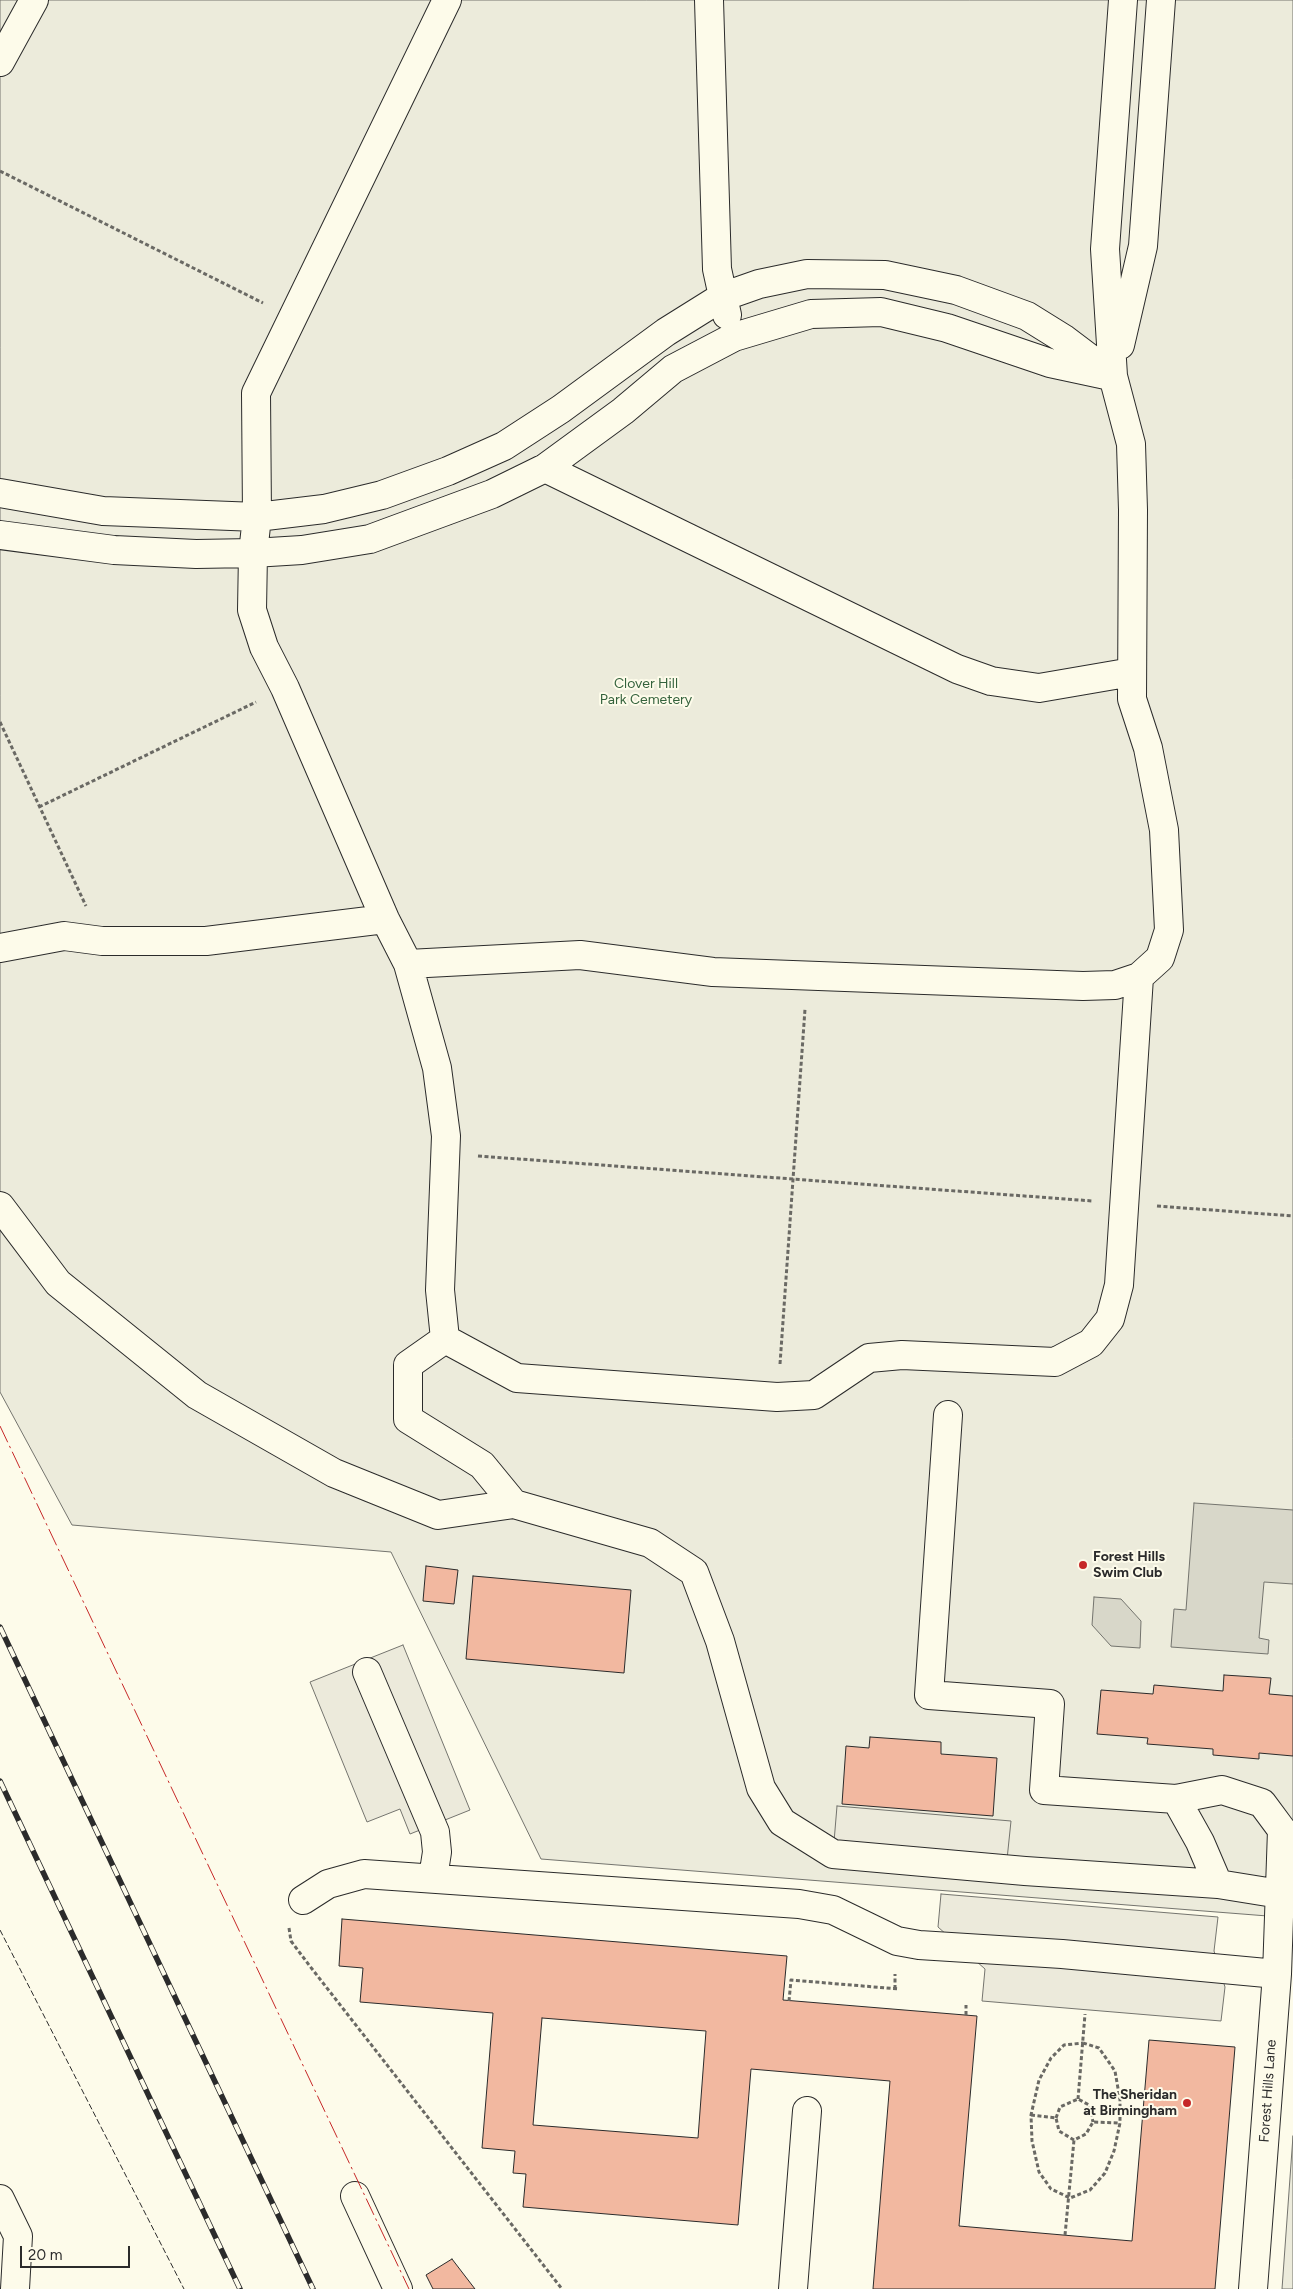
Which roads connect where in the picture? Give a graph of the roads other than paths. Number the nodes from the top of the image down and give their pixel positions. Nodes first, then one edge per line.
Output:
1 (34, 0) edge
2 (447, 0) edge
3 (709, 0) edge
4 (1123, 0) edge
5 (1161, 0) edge
6 (0, 62) edge
7 (722, 297) junction
8 (734, 337) junction
9 (1113, 376) junction
10 (545, 468) junction
11 (0, 493) edge
12 (257, 517) junction
13 (0, 535) edge
14 (253, 554) junction
15 (1132, 672) junction
16 (385, 919) junction
17 (0, 948) edge
18 (408, 964) junction
19 (1139, 977) junction
20 (0, 1206) edge
21 (445, 1339) junction
22 (948, 1415) dead end
23 (514, 1504) junction
24 (367, 1672) dead end
25 (1176, 1799) junction
26 (433, 1878) junction
27 (1218, 1884) junction
28 (1280, 1894) junction
29 (303, 1900) road end
30 (1277, 1974) junction
31 (807, 2111) dead end
32 (355, 2196) dead end
33 (0, 2199) edge
34 (15, 2289) edge
35 (398, 2289) edge
36 (793, 2289) edge
37 (1253, 2289) edge

1 - 6 street
2 - 12 street
3 - 7 street
4 - 9 street
5 - 9 street
7 - 8 street
7 - 9 street
7 - 12 street
8 - 9 street
8 - 10 street
9 - 15 street
10 - 14 street
10 - 15 street
11 - 12 street
12 - 14 street
13 - 14 street
14 - 16 street
15 - 19 street
16 - 17 street
16 - 18 street
18 - 19 street
18 - 21 street
19 - 21 street
20 - 23 street
21 - 23 street
22 - 25 street, Forest Hills Lane
23 - 27 street
24 - 26 street
25 - 27 street
25 - 28 street, Forest Hills Lane
26 - 29 street
26 - 30 street
27 - 28 street
28 - 30 street, Forest Hills Lane
30 - 37 street, Forest Hills Lane
31 - 36 street
32 - 35 street
33 - 34 street

